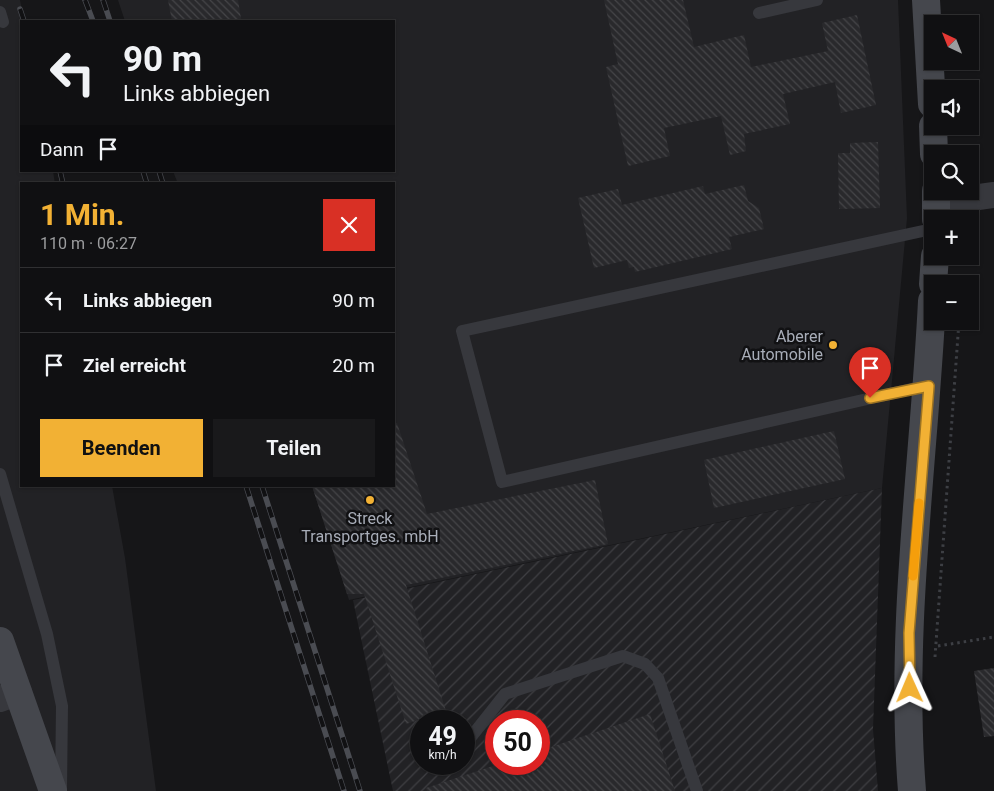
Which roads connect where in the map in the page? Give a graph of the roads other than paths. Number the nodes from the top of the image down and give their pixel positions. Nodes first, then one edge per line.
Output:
1 (817, 0) edge
2 (926, 0) edge
3 (759, 13) dead end
4 (931, 80) edge
5 (994, 195) edge
6 (935, 210) edge
7 (924, 213) edge
8 (931, 330) edge
9 (929, 386) junction
10 (0, 474) edge
11 (0, 641) edge
12 (10, 695) edge
13 (475, 732) edge
14 (53, 791) edge
15 (61, 791) edge
16 (697, 791) edge
17 (912, 791) edge

1 - 3 lane
2 - 4 main road
5 - 6 street
7 - 9 lane
8 - 9 main road
9 - 17 main road
10 - 15 lane
11 - 12 main road
12 - 14 main road
13 - 16 lane

